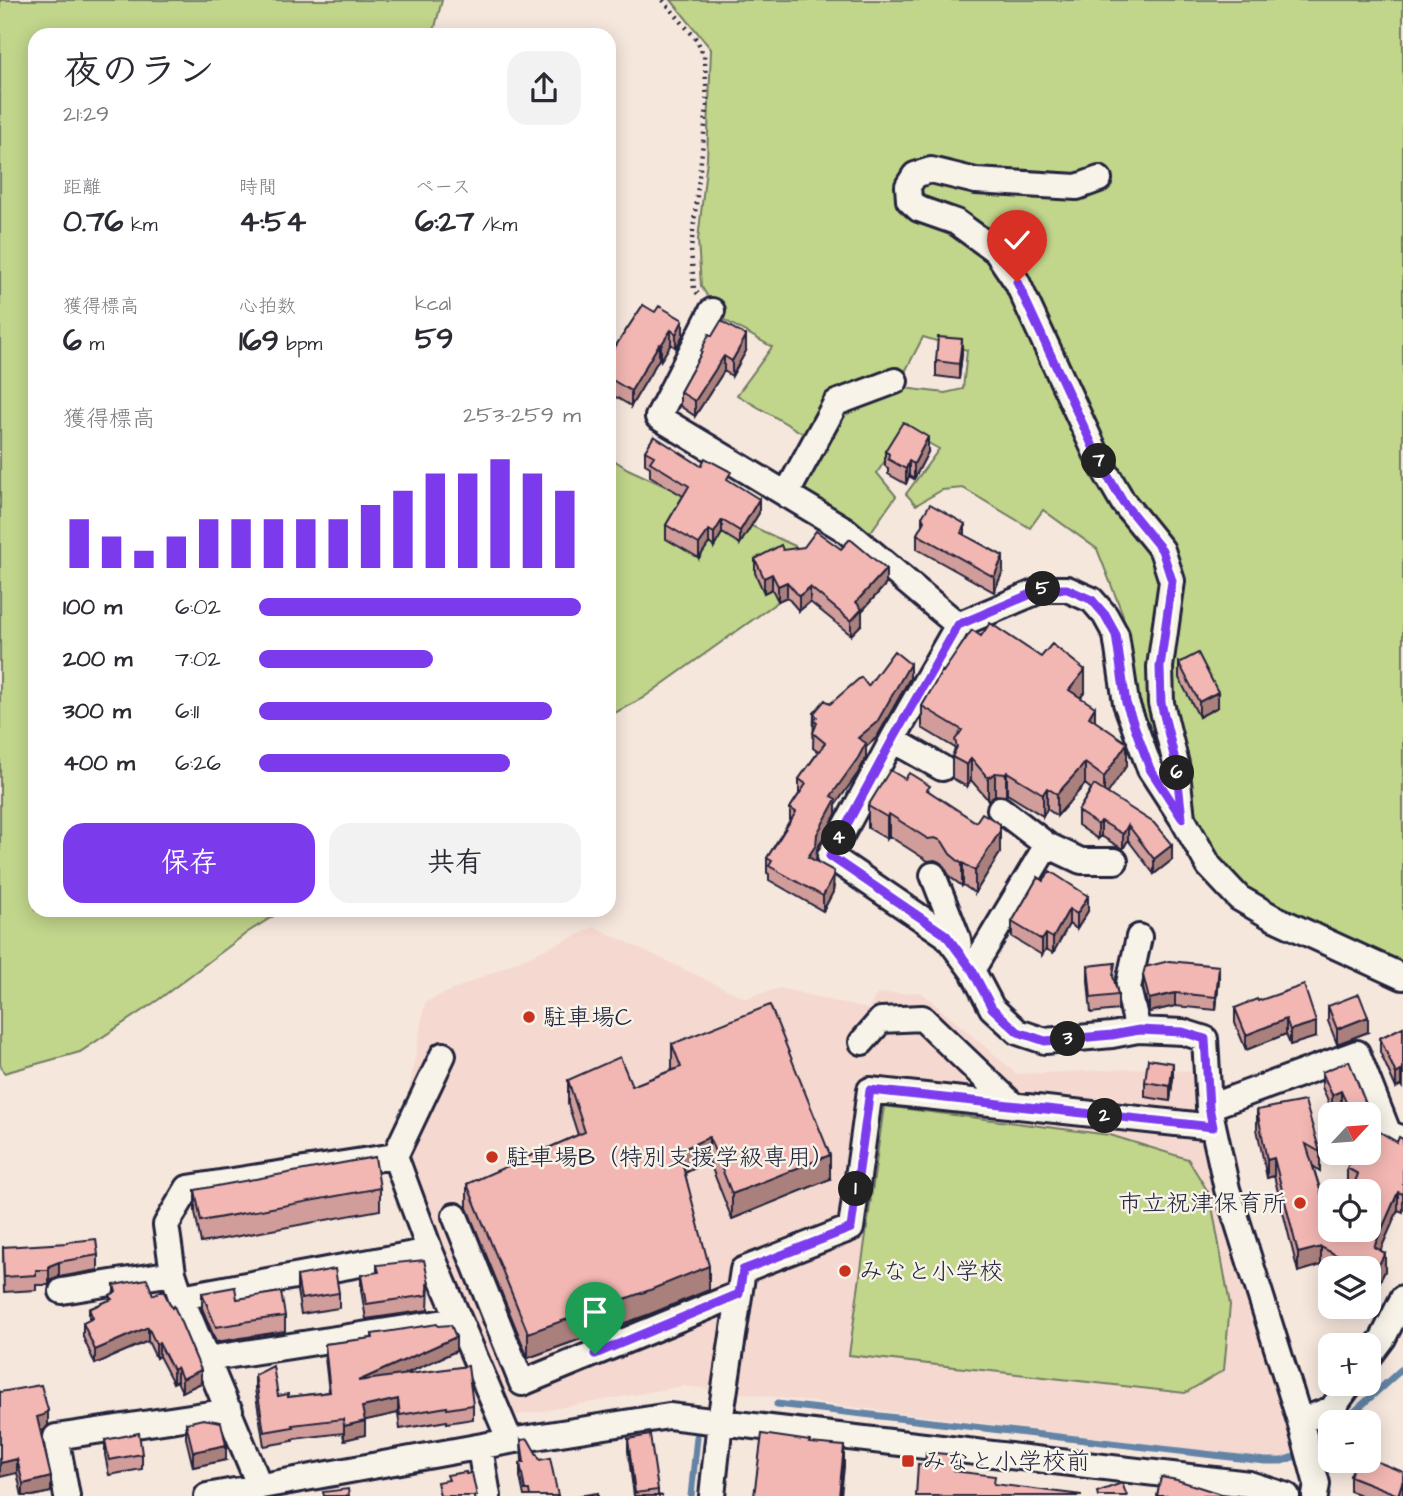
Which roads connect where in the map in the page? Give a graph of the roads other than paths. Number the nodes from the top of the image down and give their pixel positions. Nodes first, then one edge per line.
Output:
1 (1099, 179) dead end
2 (712, 311) road end
3 (895, 382) dead end
4 (788, 496) junction
5 (958, 625) junction
6 (892, 740) junction
7 (942, 768) dead end
8 (1000, 808) dead end
9 (1182, 818) junction
10 (1047, 845) junction
11 (1115, 861) dead end
12 (933, 875) dead end
13 (1139, 937) dead end
14 (966, 961) junction
15 (1403, 976) edge
16 (1139, 1030) junction
17 (862, 1042) dead end
18 (443, 1055) dead end
19 (1014, 1105) junction
20 (1211, 1117) junction
21 (1403, 1140) edge
22 (395, 1156) junction
23 (455, 1216) dead end
24 (430, 1251) junction
25 (177, 1285) junction
26 (62, 1291) dead end
27 (739, 1294) junction
28 (1403, 1298) edge
29 (458, 1320) junction
30 (1381, 1341) edge
31 (206, 1359) junction
32 (1341, 1396) edge
33 (230, 1411) junction
34 (720, 1421) junction
35 (1300, 1421) junction
36 (510, 1441) junction
37 (480, 1448) junction
38 (268, 1489) edge
39 (67, 1496) edge
40 (207, 1496) edge
41 (488, 1496) edge
42 (712, 1496) edge
43 (1287, 1496) edge
44 (1315, 1496) edge

1 - 9 street
2 - 4 street
3 - 4 street
4 - 5 street
5 - 6 street
5 - 9 street
6 - 7 street
6 - 14 street
8 - 10 street
9 - 15 street
10 - 11 street
10 - 14 street
12 - 14 street
13 - 16 street
14 - 16 street
16 - 20 street
17 - 19 street
18 - 22 street
19 - 20 street
19 - 27 street
20 - 21 street
20 - 35 street
22 - 24 street
22 - 25 street
23 - 27 street
24 - 25 street
24 - 29 street
25 - 26 street
25 - 31 street
27 - 34 street
28 - 30 street
29 - 31 street
29 - 36 street
31 - 33 street
32 - 35 street
33 - 38 street
33 - 39 street
34 - 36 street
34 - 42 street
34 - 43 street
35 - 44 street
36 - 37 street
37 - 38 street
37 - 41 street
38 - 40 street

